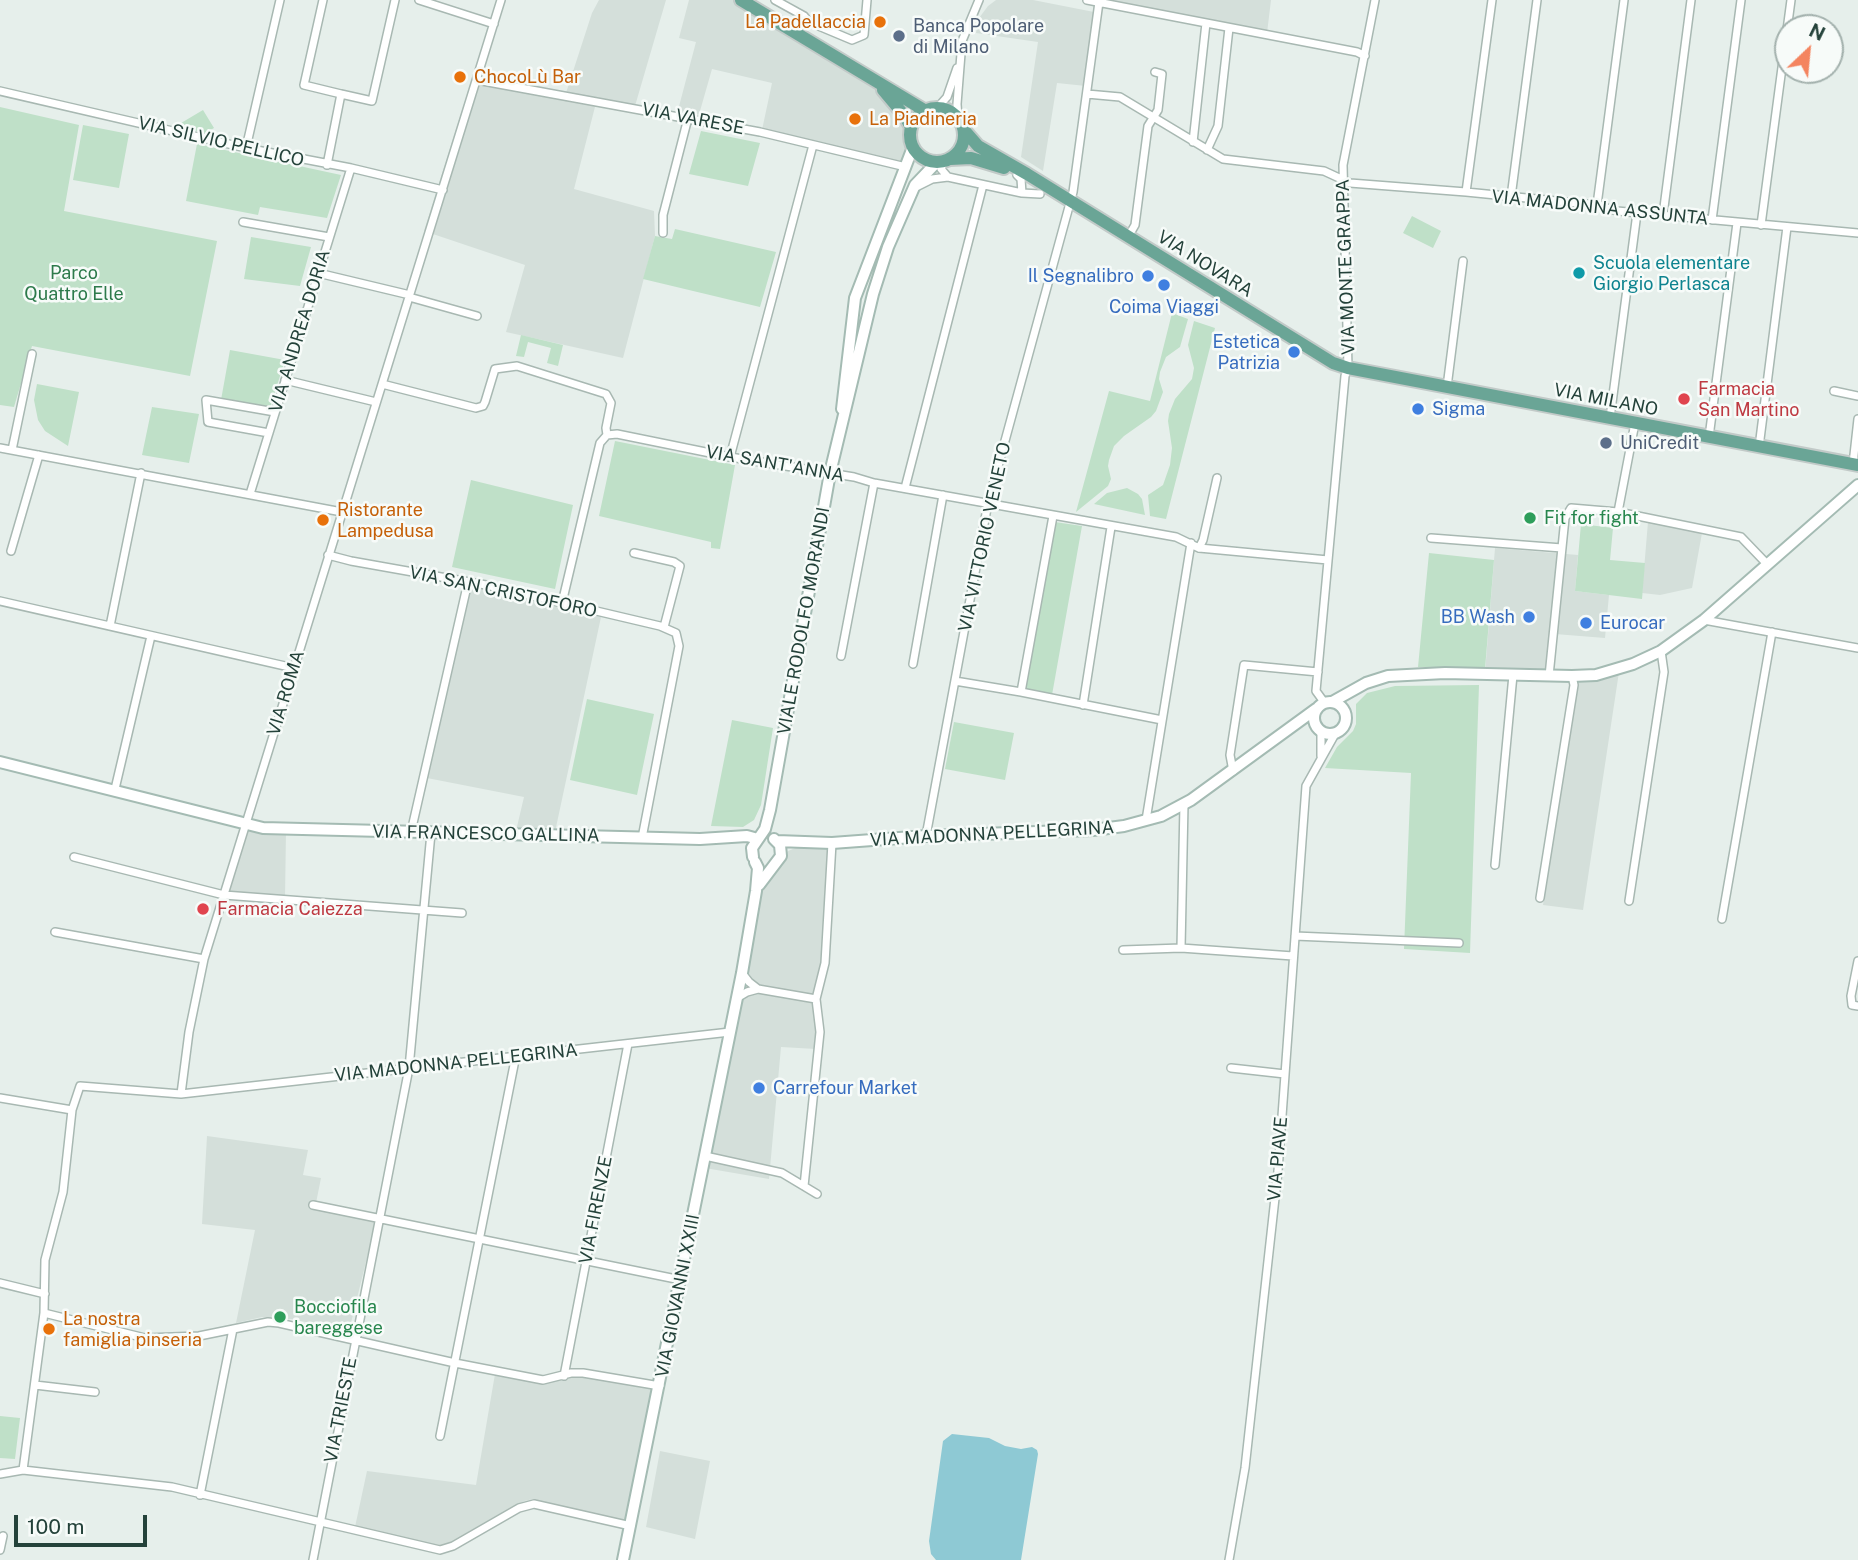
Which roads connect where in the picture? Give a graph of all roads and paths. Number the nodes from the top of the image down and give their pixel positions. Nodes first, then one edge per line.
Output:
1 (280, 0) edge
2 (323, 0) edge
3 (395, 0) edge
4 (419, 0) edge
5 (501, 0) edge
6 (741, 0) edge
7 (775, 0) edge
8 (867, 0) edge
9 (979, 0) edge
10 (1087, 0) edge
11 (1375, 0) edge
12 (1492, 0) edge
13 (1537, 0) edge
14 (1624, 0) edge
15 (1691, 0) edge
16 (1741, 0) edge
17 (1791, 0) edge
18 (1099, 2) junction
19 (809, 22) junction
20 (1206, 23) junction
21 (494, 24) junction
22 (1230, 28) junction
23 (797, 34) junction
24 (960, 54) junction
25 (1365, 57) junction
26 (1154, 72) dead end
27 (477, 80) junction
28 (876, 82) junction
29 (0, 90) edge
30 (341, 94) junction
31 (1087, 94) junction
32 (931, 109) junction
33 (688, 118) junction
34 (1153, 118) junction
35 (961, 124) junction
36 (911, 127) junction
37 (1193, 142) junction
38 (813, 145) junction
39 (913, 147) junction
40 (246, 148) junction
41 (1207, 150) junction
42 (944, 161) junction
43 (327, 166) junction
44 (906, 167) junction
45 (351, 169) junction
46 (1017, 174) junction
47 (948, 177) junction
48 (1342, 180) junction
49 (983, 185) junction
50 (443, 190) junction
51 (1043, 190) junction
52 (1466, 192) junction
53 (911, 193) junction
54 (1022, 193) junction
55 (1511, 197) junction
56 (1071, 201) junction
57 (1597, 205) junction
58 (1637, 213) junction
59 (1663, 215) junction
60 (1712, 220) junction
61 (243, 222) dead end
62 (1737, 223) junction
63 (1760, 225) junction
64 (1787, 227) junction
65 (663, 233) dead end
66 (1858, 233) edge
67 (329, 237) junction
68 (1128, 237) junction
69 (1463, 261) dead end
70 (318, 273) junction
71 (410, 296) junction
72 (477, 316) dead end
73 (32, 354) dead end
74 (1348, 368) junction
75 (285, 380) junction
76 (382, 384) junction
77 (1447, 387) junction
78 (1834, 391) dead end
79 (1858, 396) edge
80 (376, 402) junction
81 (275, 412) junction
82 (1610, 418) junction
83 (1858, 419) edge
84 (1635, 423) junction
85 (840, 432) junction
86 (269, 433) junction
87 (607, 435) junction
88 (1709, 437) junction
89 (1759, 447) junction
90 (0, 448) edge
91 (12, 450) junction
92 (39, 455) junction
93 (730, 457) junction
94 (1855, 465) edge
95 (141, 473) junction
96 (830, 473) junction
97 (1217, 478) dead end
98 (874, 483) junction
99 (1858, 485) edge
100 (905, 488) junction
101 (250, 494) junction
102 (943, 495) junction
103 (988, 503) junction
104 (342, 512) junction
105 (1618, 512) junction
106 (1053, 516) junction
107 (1111, 527) junction
108 (1431, 538) dead end
109 (1191, 543) junction
110 (1199, 548) junction
111 (1562, 548) junction
112 (11, 551) dead end
113 (634, 553) dead end
114 (328, 555) junction
115 (1328, 560) junction
116 (1768, 564) junction
117 (468, 582) junction
118 (0, 601) edge
119 (562, 603) junction
120 (1704, 620) junction
121 (110, 626) junction
122 (664, 627) junction
123 (1772, 632) junction
124 (151, 636) junction
125 (1858, 648) edge
126 (1661, 651) junction
127 (841, 656) dead end
128 (914, 664) dead end
129 (294, 668) junction
130 (1318, 673) junction
131 (1513, 675) junction
132 (1549, 676) junction
133 (1572, 676) junction
134 (955, 681) junction
135 (1355, 690) junction
136 (1021, 692) junction
137 (1324, 704) junction
138 (1083, 705) junction
139 (1345, 710) junction
140 (1162, 720) junction
141 (1291, 729) junction
142 (1319, 730) junction
143 (1335, 734) junction
144 (1321, 760) junction
145 (0, 762) edge
146 (1233, 771) junction
147 (115, 789) junction
148 (1184, 804) junction
149 (770, 810) junction
150 (1146, 820) junction
151 (246, 823) junction
152 (411, 832) junction
153 (432, 833) junction
154 (926, 836) junction
155 (642, 838) junction
156 (727, 838) junction
157 (759, 839) junction
158 (775, 839) junction
159 (803, 844) junction
160 (832, 844) junction
161 (781, 856) junction
162 (74, 857) dead end
163 (754, 859) junction
164 (1495, 865) dead end
165 (772, 866) junction
166 (757, 891) junction
167 (224, 895) junction
168 (1539, 898) dead end
169 (1629, 901) dead end
170 (425, 910) junction
171 (462, 913) dead end
172 (1722, 919) dead end
173 (55, 932) dead end
174 (1295, 936) junction
175 (1460, 943) dead end
176 (1181, 948) junction
177 (1123, 950) dead end
178 (1293, 956) junction
179 (204, 958) junction
180 (1858, 961) edge
181 (742, 973) junction
182 (758, 989) junction
183 (737, 999) junction
184 (816, 999) junction
185 (1858, 1006) edge
186 (730, 1032) junction
187 (628, 1044) junction
188 (516, 1055) junction
189 (409, 1068) junction
190 (1231, 1068) dead end
191 (1285, 1074) junction
192 (181, 1094) junction
193 (0, 1098) edge
194 (72, 1110) junction
195 (705, 1156) junction
196 (804, 1186) junction
197 (817, 1194) dead end
198 (313, 1205) dead end
199 (380, 1219) junction
200 (480, 1238) junction
201 (586, 1260) junction
202 (681, 1280) junction
203 (0, 1283) edge
204 (45, 1294) junction
205 (44, 1313) junction
206 (233, 1329) junction
207 (355, 1341) junction
208 (454, 1363) junction
209 (564, 1376) junction
210 (35, 1385) junction
211 (660, 1386) junction
212 (94, 1392) dead end
213 (440, 1436) dead end
214 (23, 1470) junction
215 (0, 1474) edge
216 (200, 1494) junction
217 (319, 1522) junction
218 (631, 1526) junction
219 (3, 1536) dead end
220 (0, 1550) edge
221 (440, 1550) junction
222 (313, 1560) edge
223 (438, 1560) edge
224 (623, 1560) edge
225 (1229, 1560) edge

1 - 40 street
2 - 30 street
3 - 30 street
4 - 21 street
5 - 21 street, VIA ROMA
6 - 23 main road
7 - 19 street
8 - 19 street
9 - 24 street
10 - 18 street
11 - 25 street, VIA MONTE GRAPPA
12 - 52 street
13 - 55 street
14 - 57 street
15 - 59 street
16 - 60 street
17 - 63 street
18 - 20 street
18 - 31 street, VIA VITTORIO VENETO
19 - 23 street
20 - 22 street
20 - 37 street
21 - 27 street, VIA ROMA
22 - 25 street
22 - 41 street
23 - 28 main road
24 - 32 street
24 - 35 street
25 - 48 street, VIA MONTE GRAPPA
26 - 34 street
27 - 33 street, VIA VARESE
27 - 50 street, VIA ROMA
28 - 32 main road
28 - 36 main road
29 - 40 street, VIA SILVIO PELLICO
30 - 43 street
31 - 34 street, VIA MADONNA ASSUNTA
31 - 56 street, VIA VITTORIO VENETO
32 - 35 main road
32 - 36 main road
33 - 38 street, VIA VARESE
33 - 65 street
34 - 37 street, VIA MADONNA ASSUNTA
34 - 68 street
35 - 42 main road
35 - 51 main road, VIA NOVARA
36 - 39 main road
37 - 41 street, VIA MADONNA ASSUNTA
38 - 44 street, VIA VARESE
38 - 93 street
39 - 42 main road
39 - 44 street, VIALE RODOLFO MORANDI
40 - 43 street, VIA SILVIO PELLICO
41 - 48 street, VIA MADONNA ASSUNTA
42 - 46 main road, VIA NOVARA
42 - 47 street
42 - 53 street, VIALE RODOLFO MORANDI
43 - 45 street, VIA SILVIO PELLICO
44 - 85 street, VIALE RODOLFO MORANDI
45 - 50 street, VIA SILVIO PELLICO
45 - 67 street, VIA ANDREA DORIA
46 - 51 main road, VIA NOVARA
46 - 54 street
47 - 49 street
47 - 53 street
48 - 52 street, VIA MADONNA ASSUNTA
48 - 74 street, VIA MONTE GRAPPA
49 - 54 street
49 - 100 street
50 - 71 street, VIA ROMA
51 - 54 street
51 - 56 main road, VIA NOVARA
52 - 55 street, VIA MADONNA ASSUNTA
53 - 85 street, VIALE RODOLFO MORANDI
55 - 57 street, VIA MADONNA ASSUNTA
56 - 68 main road, VIA NOVARA
56 - 103 street, VIA VITTORIO VENETO
57 - 58 street, VIA MADONNA ASSUNTA
58 - 59 street, VIA MADONNA ASSUNTA
58 - 82 street
59 - 60 street, VIA MADONNA ASSUNTA
60 - 62 street, VIA MADONNA ASSUNTA
61 - 67 street
62 - 63 street, VIA MADONNA ASSUNTA
62 - 88 street
63 - 64 street, VIA MADONNA ASSUNTA
64 - 66 street, VIA MADONNA ASSUNTA
64 - 89 street
67 - 70 street, VIA ANDREA DORIA
68 - 74 main road, VIA NOVARA
69 - 77 street
70 - 71 street
70 - 75 street, VIA ANDREA DORIA
71 - 72 street
71 - 76 street, VIA ROMA
73 - 91 street
74 - 77 main road, VIA MILANO
74 - 115 street
75 - 80 street
75 - 81 street, VIA ANDREA DORIA
76 - 80 street, VIA ROMA
76 - 87 street
77 - 82 main road, VIA MILANO
78 - 79 street
80 - 104 street, VIA ROMA
81 - 86 street, VIA ANDREA DORIA
81 - 86 street
82 - 84 main road, VIA MILANO
83 - 94 street
84 - 88 main road, VIA MILANO
84 - 105 street
85 - 96 street, VIALE RODOLFO MORANDI
86 - 101 street, VIA ANDREA DORIA
87 - 93 street, VIA SANT'ANNA
87 - 119 street
88 - 89 main road, VIA MILANO
89 - 94 main road, VIA MILANO
90 - 91 street
91 - 92 street
92 - 95 street
92 - 112 street
93 - 96 street, VIA SANT'ANNA
95 - 101 street
95 - 121 street
96 - 98 street, VIA SANT'ANNA
96 - 149 street, VIALE RODOLFO MORANDI
97 - 110 street
98 - 100 street, VIA SANT'ANNA
98 - 127 street
99 - 116 street, VIA MADONNA PELLEGRINA
100 - 102 street, VIA SANT'ANNA
101 - 104 street
102 - 103 street, VIA SANT'ANNA
102 - 128 street
103 - 106 street, VIA SANT'ANNA
103 - 134 street, VIA VITTORIO VENETO
104 - 114 street, VIA ROMA
105 - 111 street
105 - 116 street
106 - 107 street, VIA SANT'ANNA
106 - 136 street
107 - 109 street, VIA SANT'ANNA
107 - 138 street
108 - 111 street
109 - 110 street, VIA SANT'ANNA
109 - 140 street
110 - 115 street, VIA SANT'ANNA
111 - 132 street
113 - 122 street
114 - 117 street, VIA SAN CRISTOFORO
114 - 129 street, VIA ROMA
115 - 130 street
116 - 120 street, VIA MADONNA PELLEGRINA
117 - 119 street, VIA SAN CRISTOFORO
117 - 152 street
118 - 121 street
119 - 122 street, VIA SAN CRISTOFORO
120 - 123 street
120 - 126 street, VIA MADONNA PELLEGRINA
121 - 124 street
122 - 155 street, VIA SAN CRISTOFORO
123 - 125 street
123 - 172 street
124 - 129 street
124 - 147 street
126 - 133 street, VIA MADONNA PELLEGRINA
126 - 169 street
129 - 151 street, VIA ROMA
130 - 137 street
130 - 146 street
131 - 132 street, VIA MADONNA PELLEGRINA
131 - 135 street, VIA MADONNA PELLEGRINA
131 - 164 street
132 - 133 street, VIA MADONNA PELLEGRINA
133 - 168 street
134 - 136 street
134 - 154 street, VIA VITTORIO VENETO
135 - 137 street, VIA MADONNA PELLEGRINA
135 - 139 street
136 - 138 street
137 - 139 street
137 - 141 street, VIA MADONNA PELLEGRINA
137 - 142 street
138 - 140 street
139 - 143 street
140 - 150 street
141 - 142 street
141 - 146 street, VIA MADONNA PELLEGRINA
142 - 143 street
142 - 144 street, VIA PIAVE
143 - 144 street, VIA PIAVE
144 - 174 street, VIA PIAVE
145 - 147 street, VIA FRANCESCO GALLINA
146 - 148 street, VIA MADONNA PELLEGRINA
147 - 151 street, VIA FRANCESCO GALLINA
148 - 150 street, VIA MADONNA PELLEGRINA
148 - 176 street
149 - 157 street, VIALE RODOLFO MORANDI
149 - 158 street, VIALE RODOLFO MORANDI
150 - 154 street, VIA MADONNA PELLEGRINA
151 - 152 street, VIA FRANCESCO GALLINA
151 - 167 street, VIA ROMA
152 - 153 street, VIA FRANCESCO GALLINA
153 - 155 street, VIA FRANCESCO GALLINA
153 - 170 street, VIA TRIESTE
154 - 160 street, VIA MADONNA PELLEGRINA
155 - 156 street, VIA FRANCESCO GALLINA
156 - 157 street, VIA FRANCESCO GALLINA
156 - 163 street
157 - 158 street
157 - 163 street
158 - 159 street, VIA MADONNA PELLEGRINA
158 - 161 street
159 - 160 street, VIA MADONNA PELLEGRINA
159 - 161 street, VIA MADONNA PELLEGRINA
160 - 184 street
161 - 165 street
162 - 167 street
163 - 165 street
163 - 166 street
165 - 166 street
166 - 181 street
167 - 170 street
167 - 179 street, VIA ROMA
170 - 171 street
170 - 189 street, VIA TRIESTE
173 - 179 street
174 - 175 street
174 - 178 street, VIA PIAVE
176 - 177 street
176 - 178 street
178 - 191 street, VIA PIAVE
179 - 192 street, VIA ROMA
180 - 185 street
181 - 182 street
181 - 183 street
182 - 183 street
182 - 184 street
183 - 186 street
184 - 196 street
186 - 187 street, VIA MADONNA PELLEGRINA
186 - 195 street, VIA GIOVANNI XXIII
187 - 188 street, VIA MADONNA PELLEGRINA
187 - 201 street, VIA FIRENZE
188 - 189 street, VIA MADONNA PELLEGRINA
188 - 200 street
189 - 192 street, VIA MADONNA PELLEGRINA
189 - 199 street, VIA TRIESTE
190 - 191 street
191 - 225 street, VIA PIAVE
192 - 194 street, VIA MADONNA PELLEGRINA
193 - 194 street
194 - 204 street
195 - 196 street
195 - 202 street, VIA GIOVANNI XXIII
196 - 197 street
198 - 199 street
199 - 200 street
199 - 207 street, VIA TRIESTE
200 - 201 street
200 - 208 street
201 - 202 street
201 - 209 street, VIA FIRENZE
202 - 211 street, VIA GIOVANNI XXIII
203 - 204 street
204 - 205 street
205 - 206 street
205 - 210 street
206 - 207 street
206 - 216 street
207 - 208 street
207 - 217 street, VIA TRIESTE
208 - 209 street
208 - 213 street
209 - 211 street
210 - 212 street
210 - 214 street
211 - 218 street, VIA GIOVANNI XXIII
214 - 215 street
214 - 216 street
216 - 217 street
217 - 221 street
217 - 222 street, VIA TRIESTE
218 - 221 street
218 - 224 street, VIA GIOVANNI XXIII
219 - 220 street
221 - 223 street

